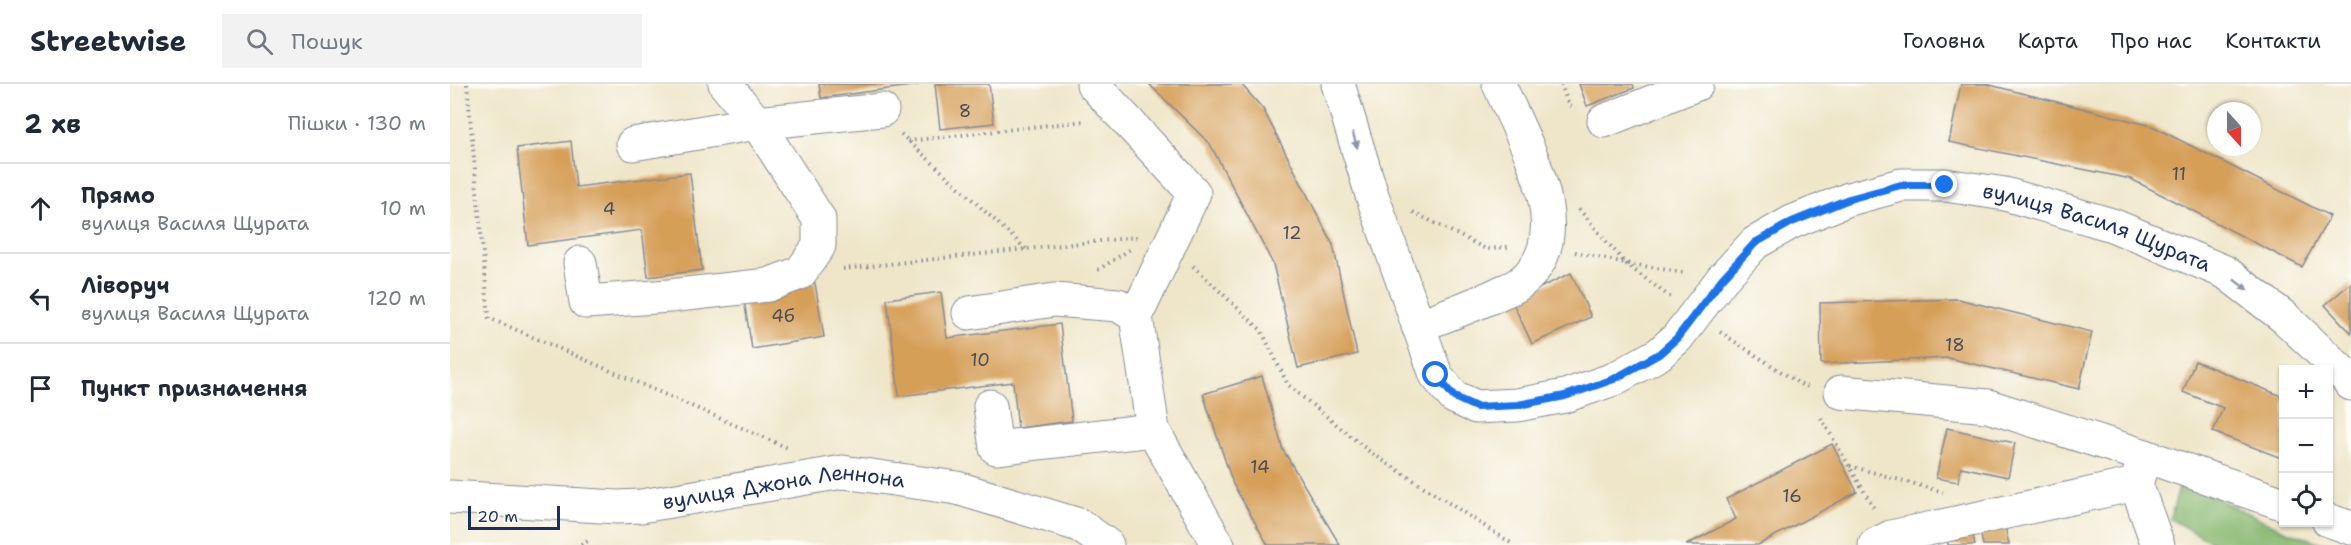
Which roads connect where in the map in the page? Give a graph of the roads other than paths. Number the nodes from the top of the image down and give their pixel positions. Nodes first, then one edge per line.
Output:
1 (725, 84) edge
2 (1093, 84) edge
3 (1338, 84) edge
4 (1499, 84) edge
5 (1697, 84) edge
6 (882, 110) road end
7 (1604, 121) dead end
8 (757, 123) junction
9 (633, 144) dead end
10 (580, 263) dead end
11 (969, 313) dead end
12 (1136, 316) junction
13 (1418, 326) junction
14 (2351, 384) edge
15 (1831, 404) road end
16 (990, 406) dead end
17 (1153, 430) junction
18 (2140, 470) junction
19 (450, 497) edge
20 (2279, 503) edge
21 (2333, 522) edge
22 (2351, 528) edge
23 (1883, 541) edge
24 (1107, 545) edge
25 (1218, 545) edge
26 (2158, 545) edge

1 - 8 street
2 - 12 street
3 -> 13 street, вулиця Василя Щурата
4 - 13 street
5 - 7 street
6 - 8 street
8 - 9 street
8 - 10 street
11 - 12 street
12 - 17 street
13 -> 14 street, вулиця Василя Щурата
15 - 18 street
16 - 17 street
17 - 25 street
18 - 20 street
18 - 23 street
18 - 26 street
19 - 24 street, вулиця Джона Леннона
21 - 22 street

